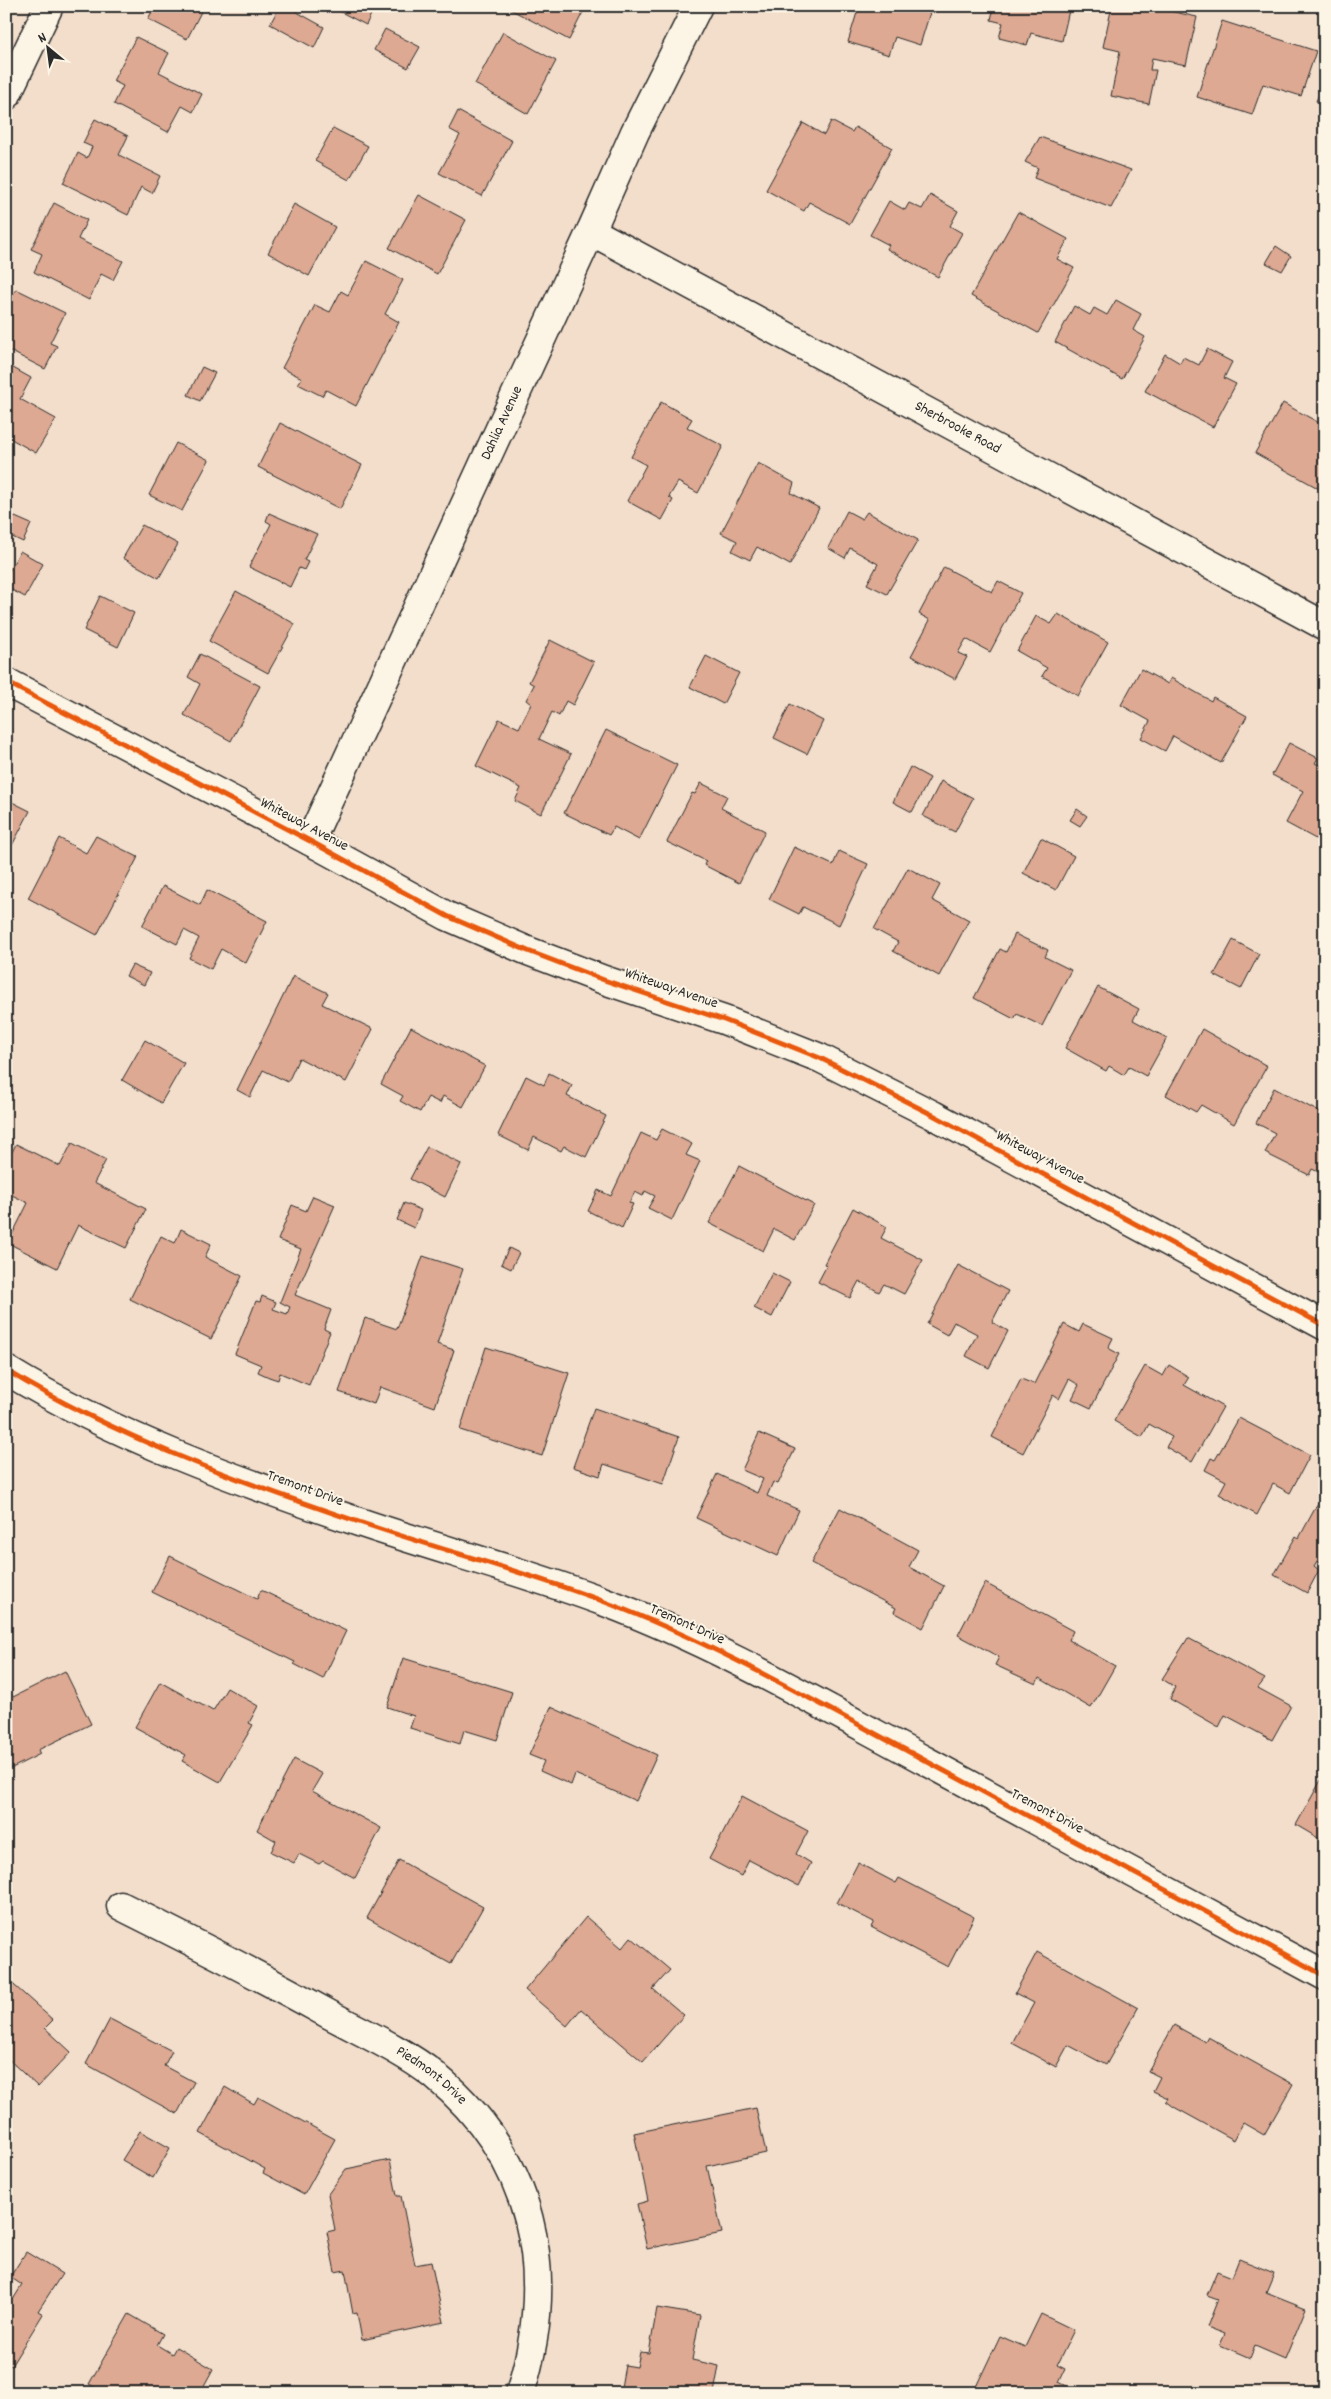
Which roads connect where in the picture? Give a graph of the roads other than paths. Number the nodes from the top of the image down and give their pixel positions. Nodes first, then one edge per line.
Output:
1 (698, 6) edge
2 (44, 8) edge
3 (6, 96) edge
4 (591, 231) junction
5 (1325, 626) edge
6 (6, 682) edge
7 (310, 841) junction
8 (1325, 1326) edge
9 (6, 1370) edge
10 (121, 1906) dead end
11 (1325, 1976) edge
12 (520, 2393) edge

1 - 4 street, Dahlia Avenue
2 - 3 street
4 - 5 street, Sherbrooke Road
4 - 7 street, Dahlia Avenue
6 - 7 street, Whiteway Avenue
7 - 8 street, Whiteway Avenue
9 - 11 street, Tremont Drive
10 - 12 street, Piedmont Drive

